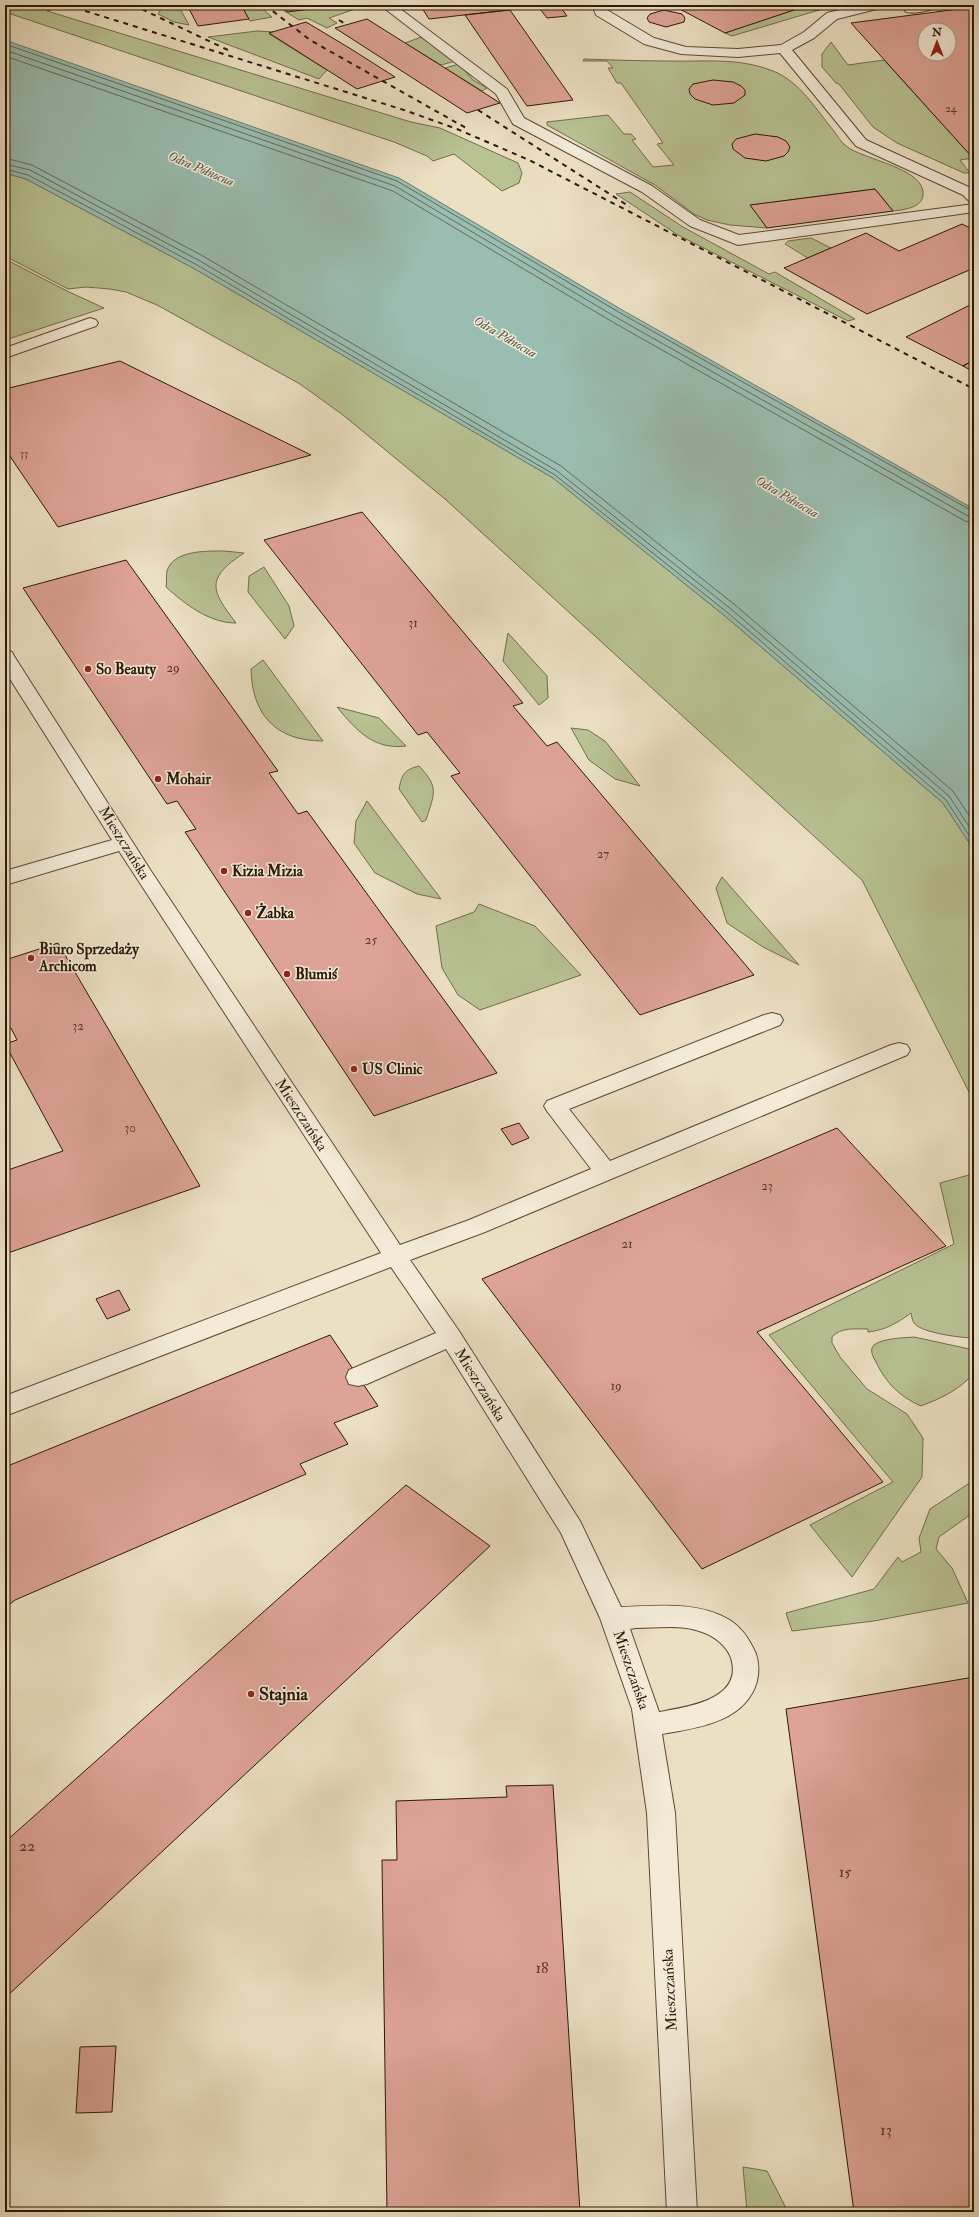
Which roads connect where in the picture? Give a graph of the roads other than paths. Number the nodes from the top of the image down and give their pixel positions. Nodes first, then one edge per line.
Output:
1 (387, 5) edge
2 (599, 5) edge
3 (876, 5) edge
4 (931, 5) edge
5 (911, 9) dead end
6 (784, 49) junction
7 (974, 198) edge
8 (974, 208) edge
9 (90, 323) dead end
10 (5, 353) edge
11 (5, 656) edge
12 (124, 843) junction
13 (5, 878) edge
14 (772, 1020) dead end
15 (899, 1050) dead end
16 (606, 1172) junction
17 (397, 1257) junction
18 (451, 1337) junction
19 (358, 1377) dead end
20 (5, 1406) edge
21 (613, 1618) junction
22 (648, 1726) junction
23 (682, 2212) edge

1 - 8 street
2 - 6 street
3 - 6 street
4 - 5 street
6 - 7 street
9 - 10 street
11 - 12 street, Mieszczańska
12 - 13 street
12 - 17 street, Mieszczańska
14 - 16 street
15 - 16 street
16 - 17 street
17 - 18 street, Mieszczańska
17 - 20 street
18 - 19 street
18 - 21 street, Mieszczańska
21 - 22 street, Mieszczańska
21 - 22 street
22 - 23 street, Mieszczańska

